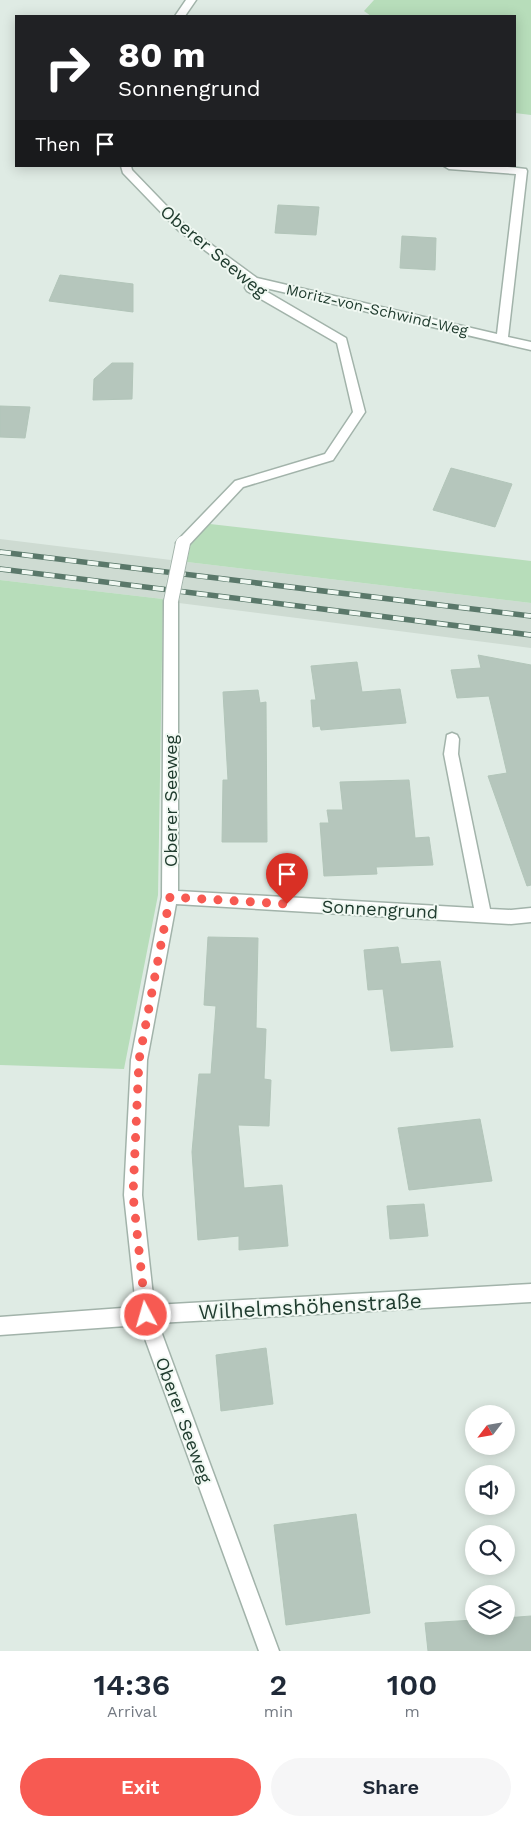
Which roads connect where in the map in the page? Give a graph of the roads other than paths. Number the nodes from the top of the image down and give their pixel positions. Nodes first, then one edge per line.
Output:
1 (190, 0) edge
2 (181, 15) edge
3 (126, 167) edge
4 (464, 167) edge
5 (253, 281) junction
6 (502, 339) junction
7 (531, 346) edge
8 (452, 739) dead end
9 (170, 897) junction
10 (483, 915) junction
11 (531, 916) edge
12 (531, 1293) edge
13 (146, 1315) junction
14 (0, 1326) edge
15 (269, 1651) edge

1 - 2 street
3 - 5 street, Oberer Seeweg
4 - 6 street
5 - 6 street, Moritz-von-Schwind-Weg
5 - 9 street, Oberer Seeweg, bridge
6 - 7 street, Moritz-von-Schwind-Weg
8 - 10 street
9 - 10 street, Sonnengrund
9 - 13 street, Oberer Seeweg
10 - 11 street, Sonnengrund
12 - 13 street, Wilhelmshöhenstraße
13 - 14 street, Wilhelmshöhenstraße
13 - 15 street, Oberer Seeweg

